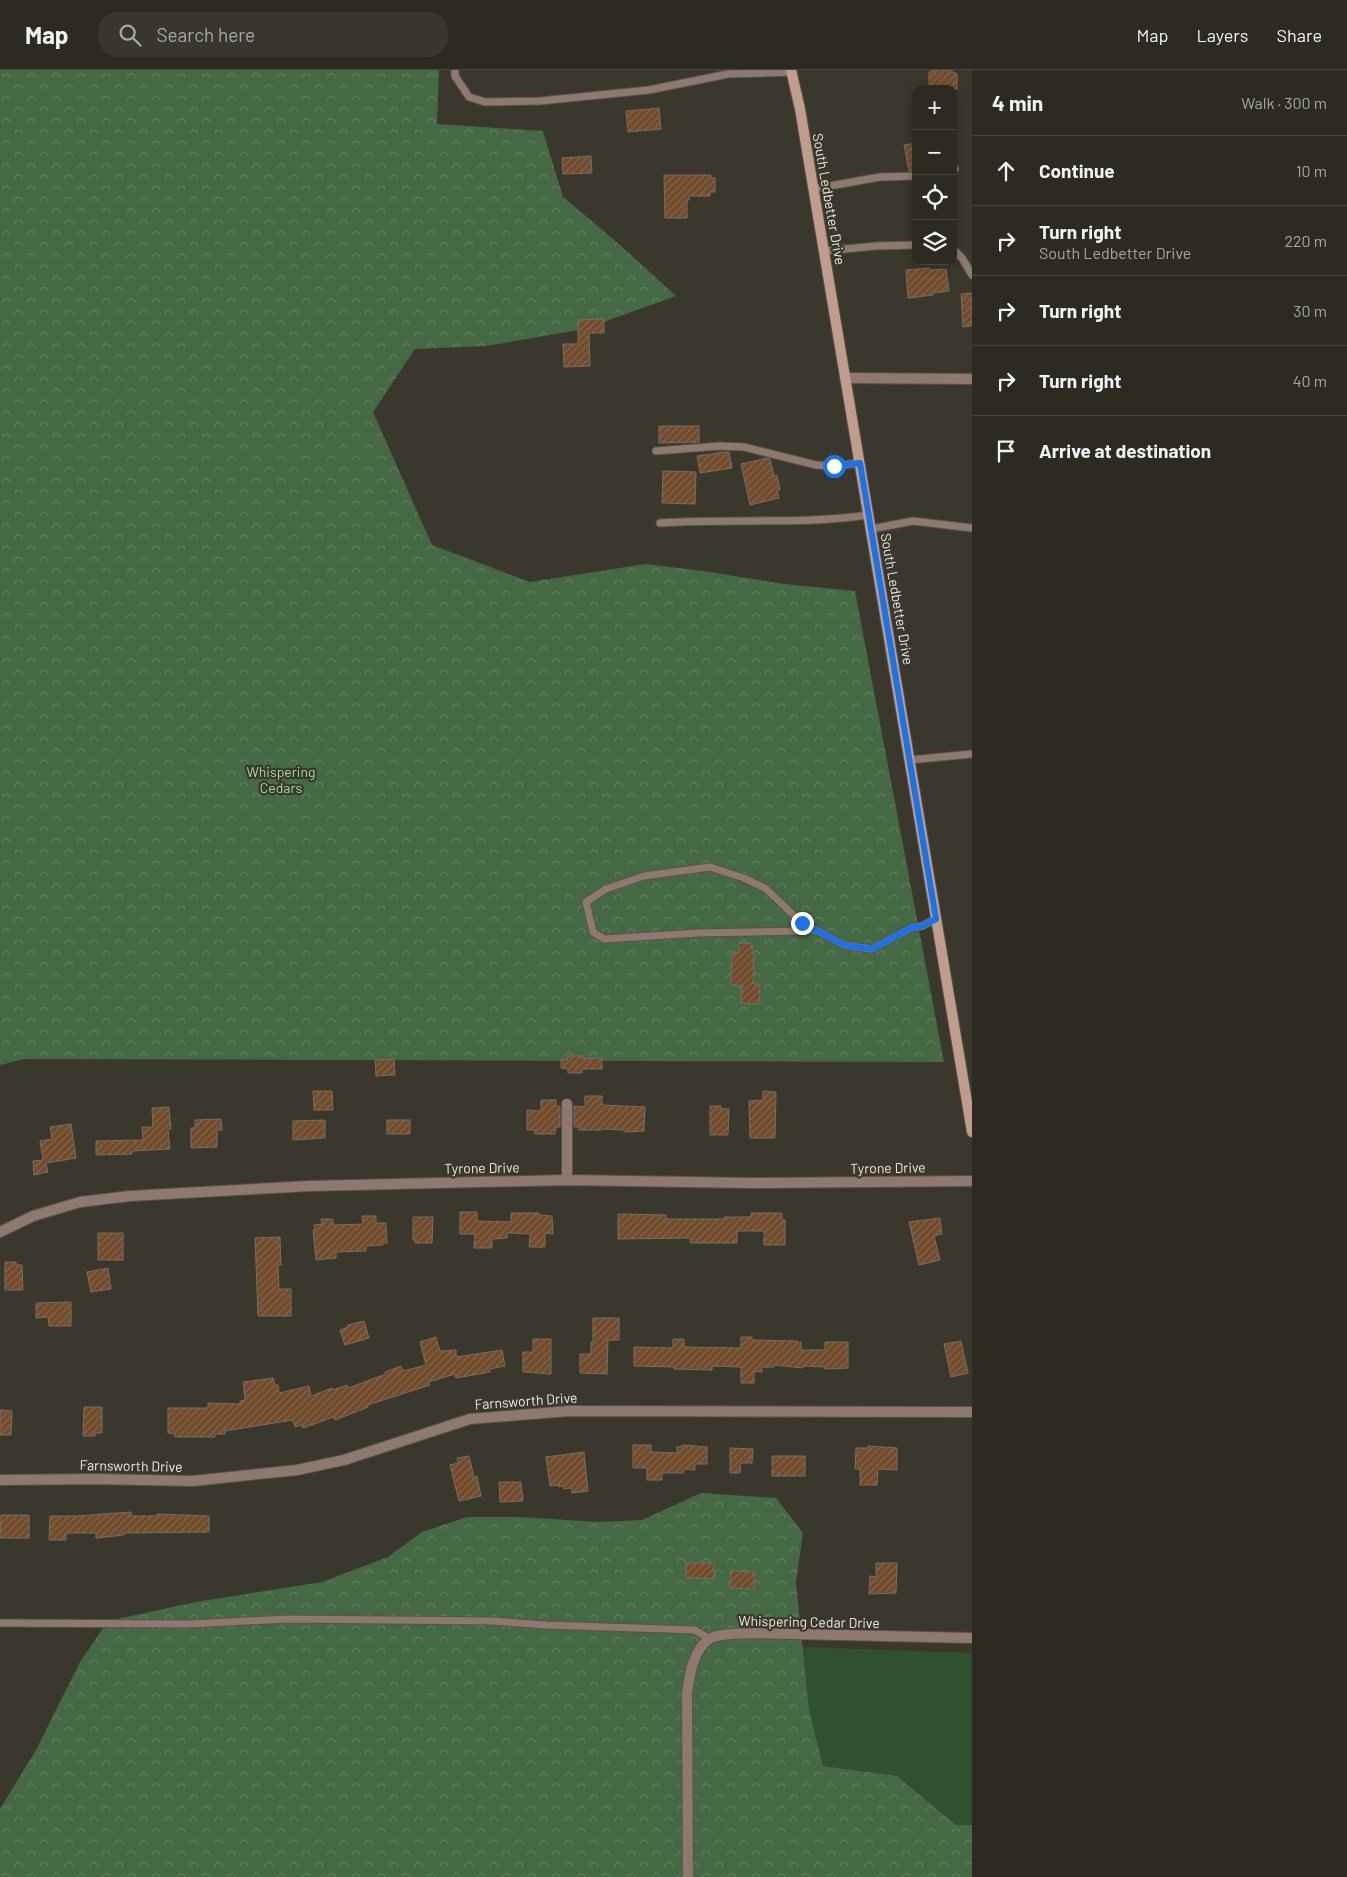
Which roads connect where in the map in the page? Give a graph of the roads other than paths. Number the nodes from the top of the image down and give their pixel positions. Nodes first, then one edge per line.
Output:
1 (456, 70) edge
2 (792, 71) edge
3 (725, 72) edge
4 (912, 176) edge
5 (813, 190) junction
6 (912, 245) edge
7 (824, 251) junction
8 (957, 253) edge
9 (972, 275) edge
10 (846, 378) junction
11 (972, 379) edge
12 (656, 451) dead end
13 (860, 463) junction
14 (868, 515) junction
15 (660, 523) dead end
16 (972, 528) edge
17 (871, 529) junction
18 (972, 754) edge
19 (910, 760) junction
20 (936, 919) junction
21 (803, 931) junction
22 (567, 1104) dead end
23 (972, 1132) edge
24 (567, 1180) junction
25 (972, 1181) edge
26 (0, 1232) edge
27 (972, 1412) edge
28 (0, 1480) edge
29 (0, 1622) edge
30 (972, 1638) edge
31 (710, 1640) junction
32 (688, 1877) edge

1 - 3 lane
2 - 3 lane
2 - 5 street, South Ledbetter Drive
4 - 5 lane
5 - 7 street, South Ledbetter Drive
6 - 7 lane
7 - 10 street, South Ledbetter Drive
8 - 9 lane
10 - 11 street
10 - 13 street, South Ledbetter Drive
12 - 13 lane
13 - 14 street, South Ledbetter Drive
14 - 15 lane
14 - 17 street, South Ledbetter Drive
16 - 17 lane
17 - 19 street, South Ledbetter Drive
18 - 19 lane
19 - 20 street, South Ledbetter Drive
20 - 21 lane
20 - 23 street, South Ledbetter Drive
21 - 21 lane
22 - 24 street
24 - 25 street, Tyrone Drive
24 - 26 street, Tyrone Drive
27 - 28 street, Farnsworth Drive
29 - 31 lane
30 - 31 street, Whispering Cedar Drive
31 - 32 street

